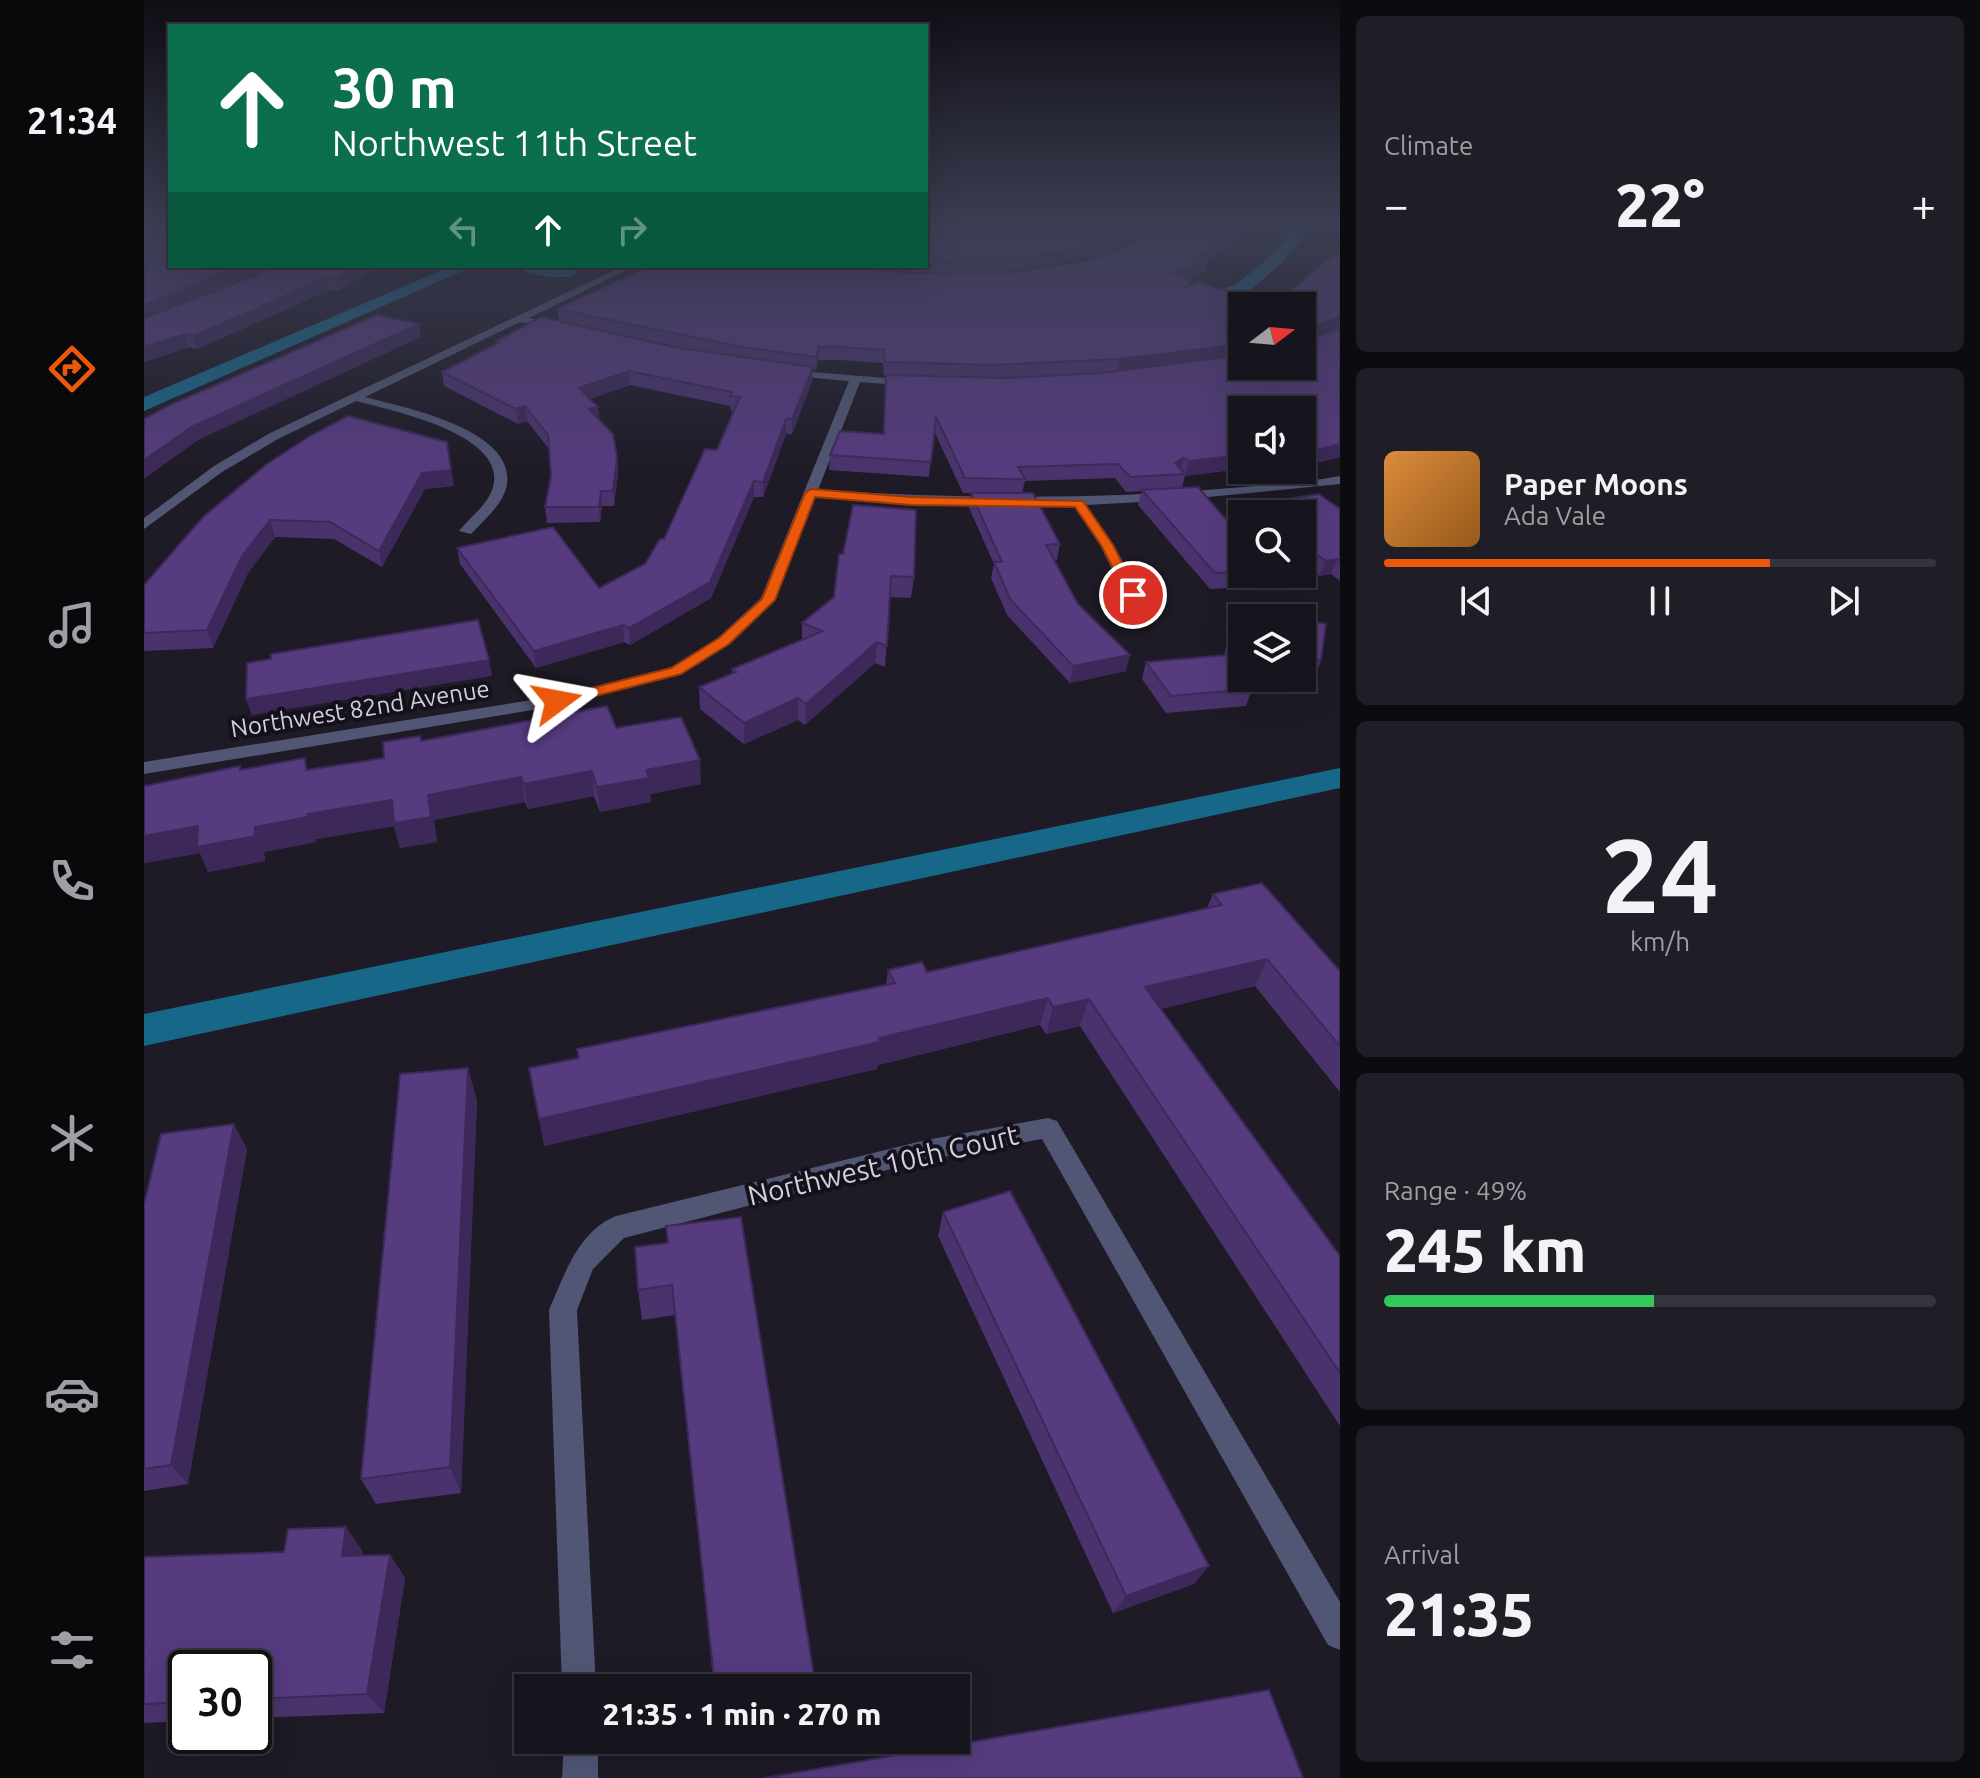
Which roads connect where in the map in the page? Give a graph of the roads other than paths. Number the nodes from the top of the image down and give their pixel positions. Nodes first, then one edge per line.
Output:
1 (545, 307) edge
2 (520, 319) junction
3 (565, 329) edge
4 (777, 372) edge
5 (855, 381) junction
6 (916, 384) edge
7 (352, 397) junction
8 (1337, 483) edge
9 (811, 493) junction
10 (1079, 504) junction
11 (144, 525) edge
12 (466, 531) dead end
13 (1145, 620) dead end
14 (144, 768) edge
15 (1340, 1633) edge
16 (578, 1674) edge
17 (581, 1754) edge
18 (580, 1778) edge

1 - 2 street
2 - 3 street
2 - 7 street
4 - 5 street
5 - 6 street
5 - 9 street, Northwest 82nd Avenue
7 - 11 street
7 - 12 street
8 - 10 street
9 - 10 street
9 - 14 street, Northwest 82nd Avenue
10 - 13 street
15 - 16 street, Northwest 10th Court
17 - 18 street

